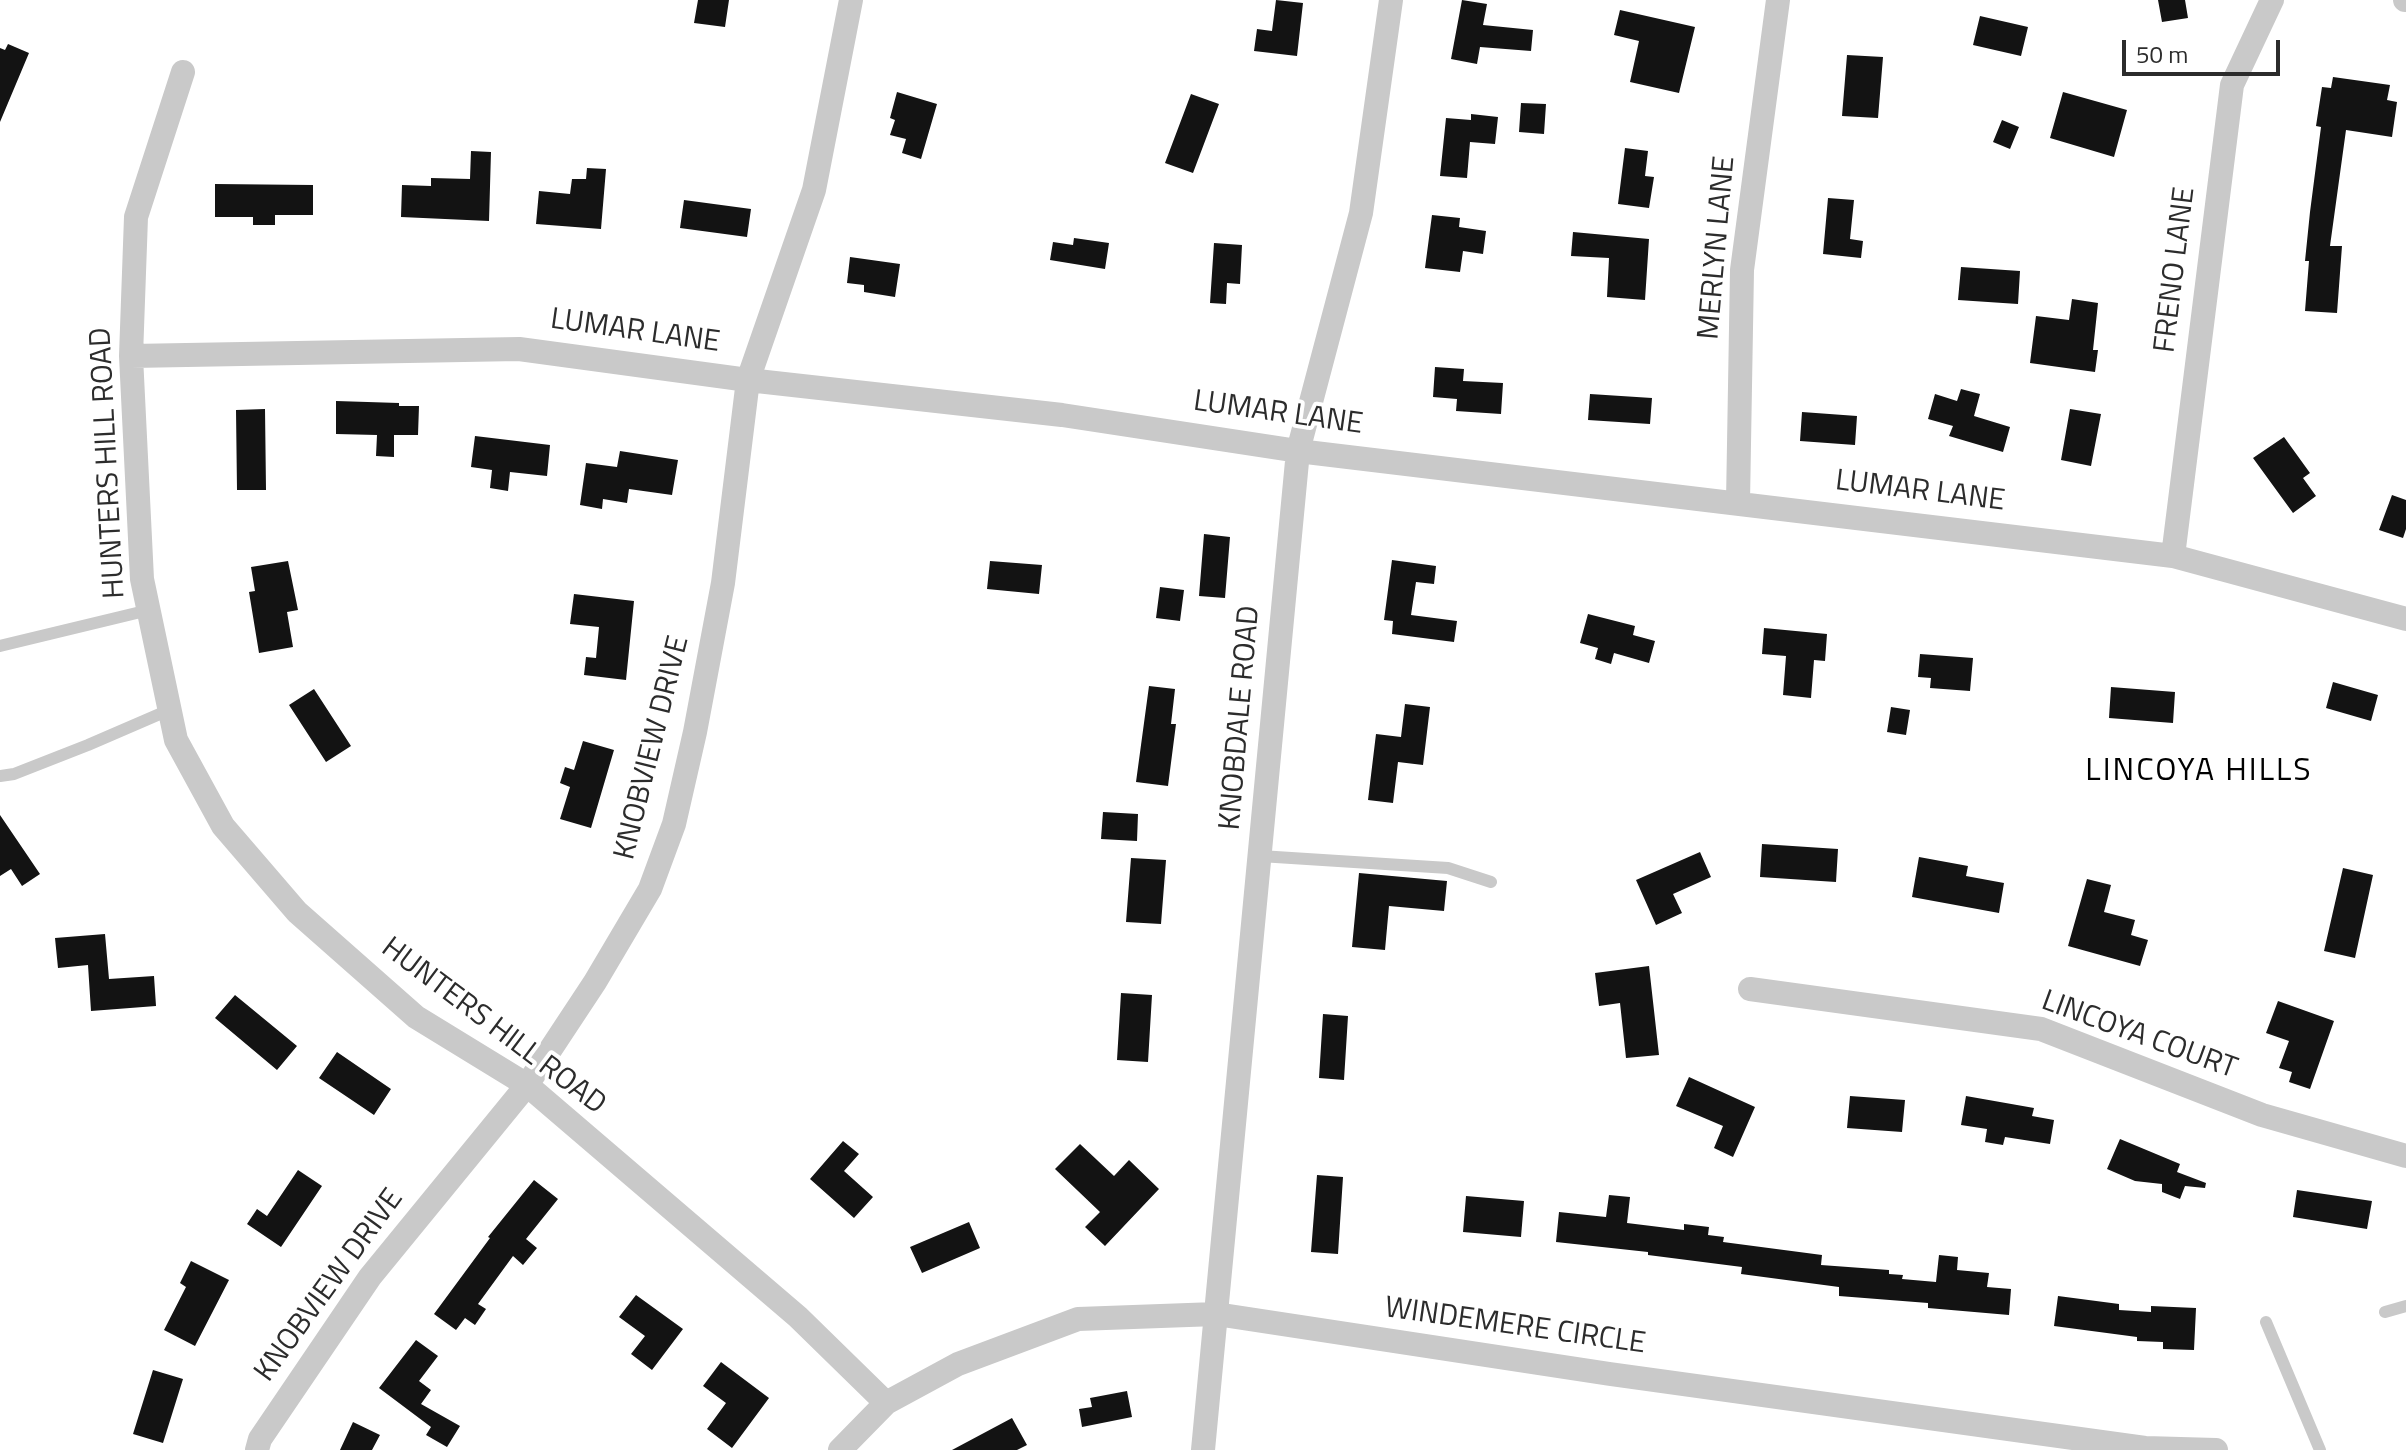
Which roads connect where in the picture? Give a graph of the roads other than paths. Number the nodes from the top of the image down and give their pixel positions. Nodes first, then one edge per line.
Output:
1 (851, 0) edge
2 (1391, 0) edge
3 (1778, 0) edge
4 (2272, 0) edge
5 (183, 72) dead end
6 (131, 356) junction
7 (748, 380) junction
8 (1298, 451) junction
9 (1738, 502) junction
10 (2173, 556) junction
11 (149, 610) junction
12 (2406, 619) edge
13 (0, 646) edge
14 (169, 710) junction
15 (0, 776) edge
16 (1260, 856) junction
17 (1491, 882) dead end
18 (1750, 989) dead end
19 (527, 1085) junction
20 (2406, 1156) edge
21 (2406, 1306) edge
22 (2385, 1312) dead end
23 (1216, 1314) junction
24 (2266, 1322) dead end
25 (886, 1403) junction
26 (257, 1450) edge
27 (840, 1450) edge
28 (1203, 1450) edge
29 (2216, 1450) edge
30 (2320, 1450) edge

1 - 7 street, KNOBVIEW DRIVE
2 - 8 street, KNOBDALE ROAD
3 - 9 street, MERLYN LANE
4 - 10 street, FRENO LANE
5 - 6 street, HUNTERS HILL ROAD
6 - 7 street, LUMAR LANE
6 - 11 street, HUNTERS HILL ROAD
7 - 8 street, LUMAR LANE
7 - 19 street, KNOBVIEW DRIVE
8 - 9 street, LUMAR LANE
8 - 16 street, KNOBDALE ROAD
9 - 10 street, LUMAR LANE
10 - 12 street, LUMAR LANE
11 - 13 lane
11 - 14 street, HUNTERS HILL ROAD
14 - 15 lane
14 - 19 street, HUNTERS HILL ROAD
16 - 17 lane
16 - 23 street, KNOBDALE ROAD
18 - 20 street, LINCOYA COURT
19 - 25 street, HUNTERS HILL ROAD
19 - 26 street, KNOBVIEW DRIVE
21 - 22 lane
23 - 25 street, WINDEMERE CIRCLE
23 - 28 street, KNOBDALE ROAD
23 - 29 street, WINDEMERE CIRCLE
24 - 30 lane
25 - 27 street, WINDEMERE CIRCLE

